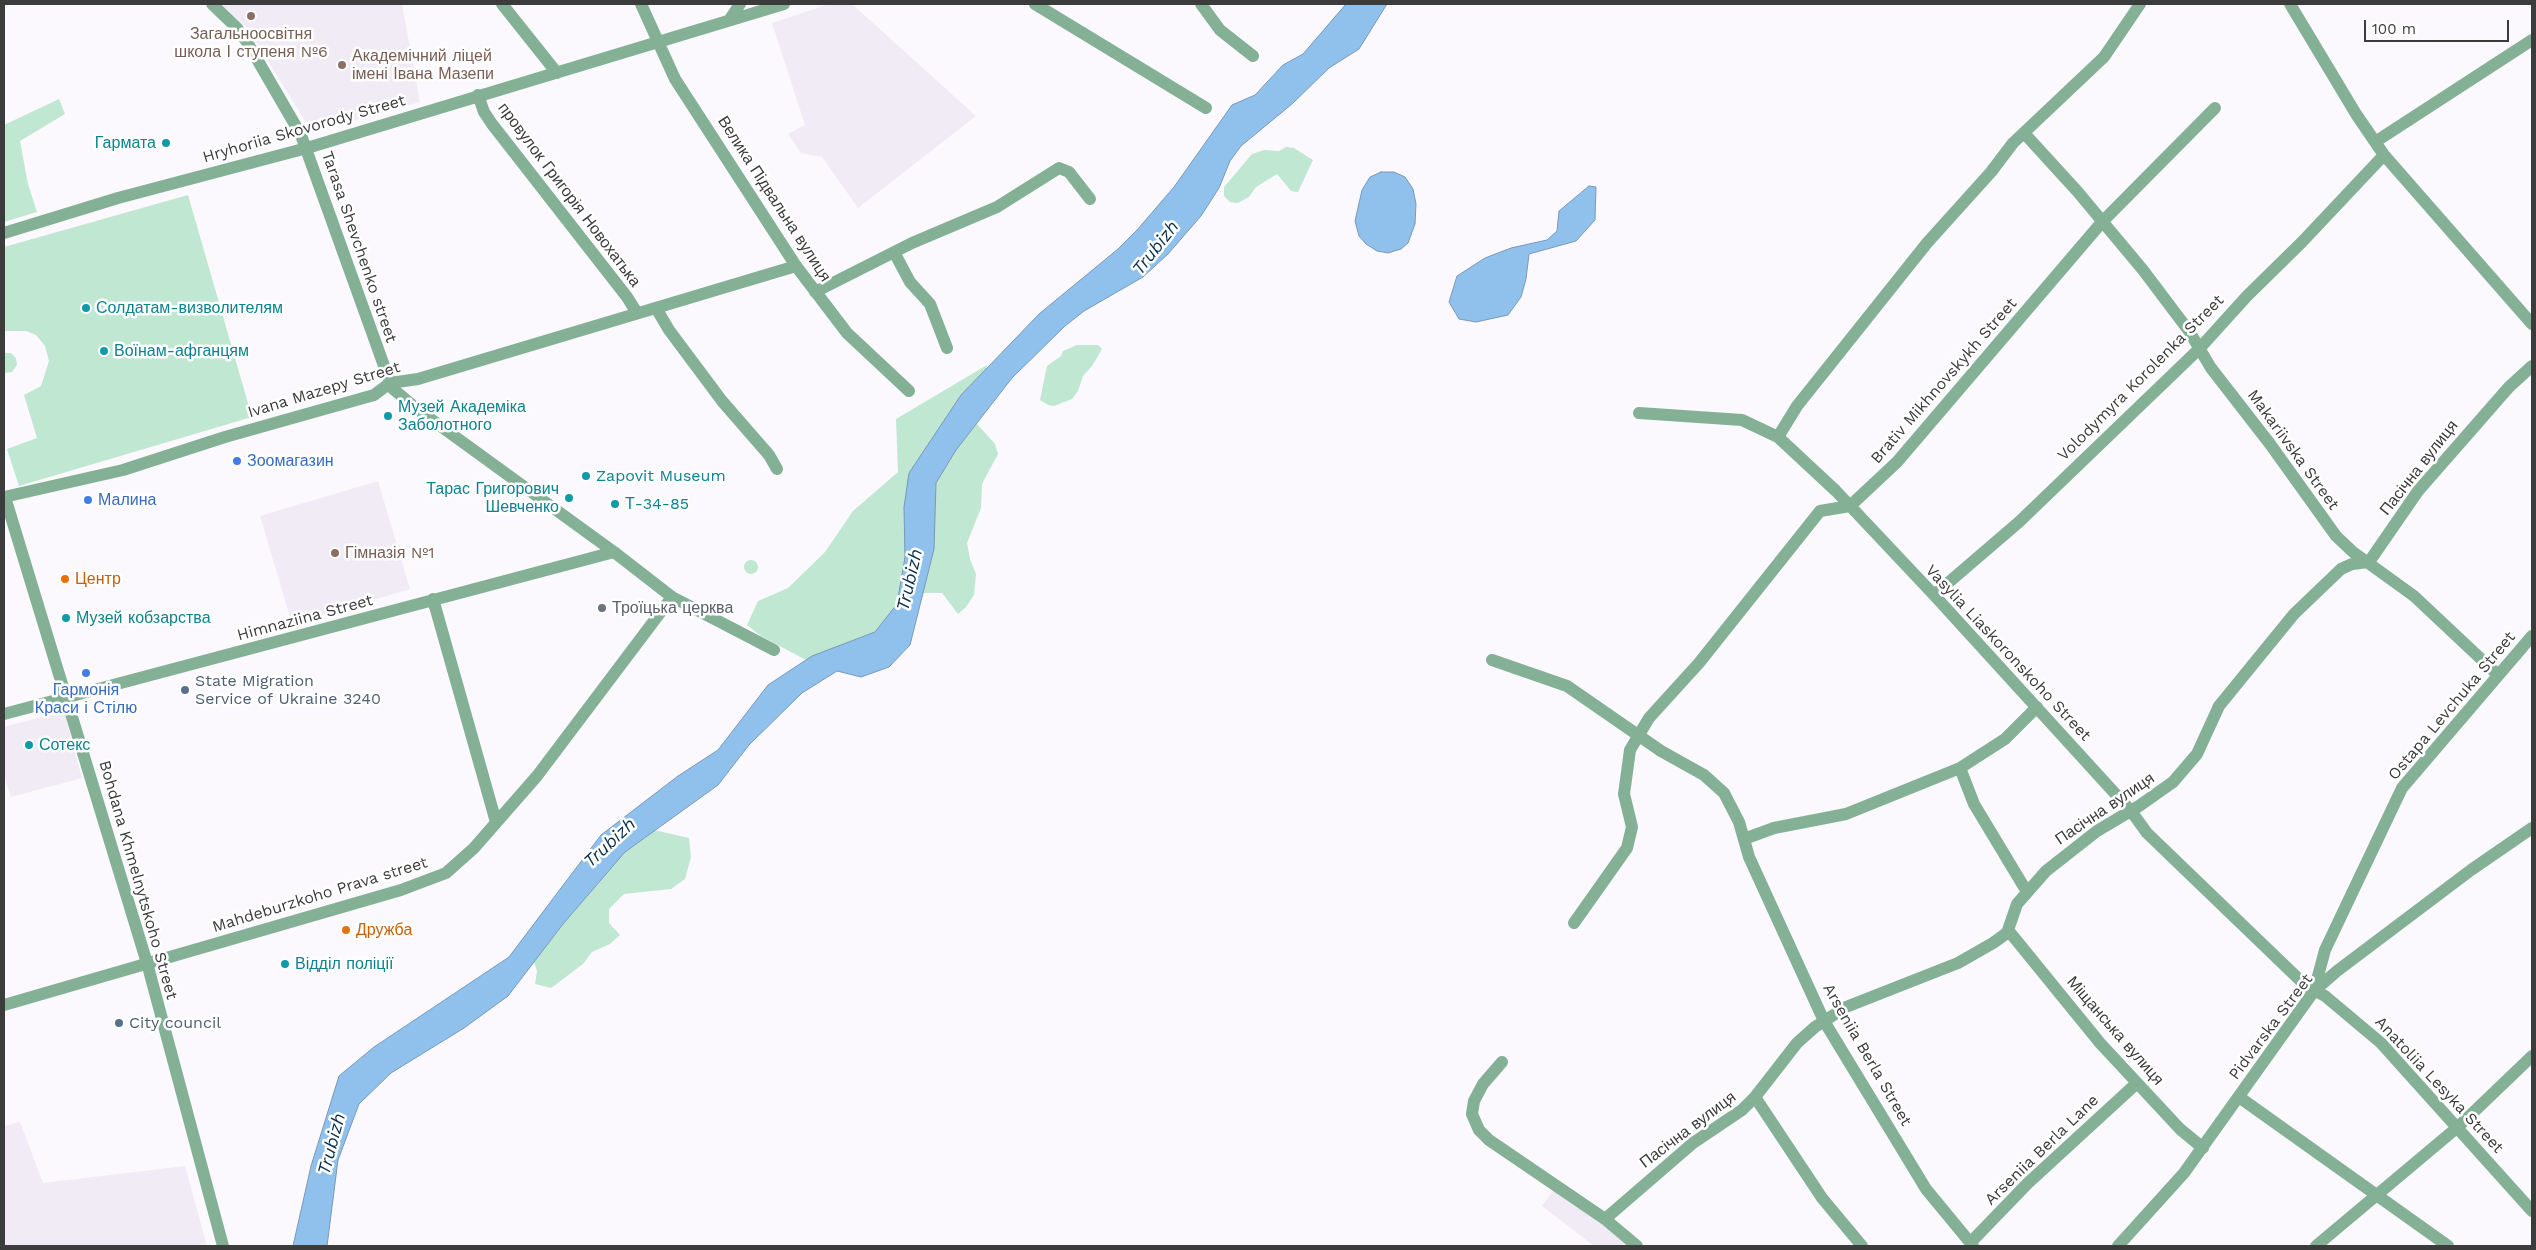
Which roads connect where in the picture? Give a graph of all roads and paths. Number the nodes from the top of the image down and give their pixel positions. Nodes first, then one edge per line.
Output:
1 (212, 4) edge
2 (502, 4) edge
3 (641, 4) edge
4 (740, 4) edge
5 (784, 4) edge
6 (1035, 4) edge
7 (1201, 4) edge
8 (2140, 4) edge
9 (2290, 4) edge
10 (730, 19) junction
11 (2532, 40) edge
12 (658, 41) junction
13 (1254, 56) dead end
14 (557, 72) junction
15 (478, 95) junction
16 (1206, 108) dead end
17 (2215, 108) dead end
18 (2024, 133) junction
19 (2375, 142) junction
20 (307, 148) junction
21 (2384, 155) junction
22 (1090, 200) dead end
23 (2102, 222) junction
24 (4, 233) edge
25 (894, 252) junction
26 (796, 266) junction
27 (815, 292) junction
28 (656, 308) junction
29 (636, 313) junction
30 (2532, 324) edge
31 (947, 348) dead end
32 (2200, 349) junction
33 (2532, 366) edge
34 (390, 383) junction
35 (909, 391) dead end
36 (1640, 413) dead end
37 (1778, 437) junction
38 (777, 469) dead end
39 (4, 497) edge
40 (1850, 506) junction
41 (614, 552) junction
42 (2369, 562) junction
43 (1934, 595) junction
44 (672, 597) junction
45 (433, 599) junction
46 (2532, 636) edge
47 (774, 650) dead end
48 (1492, 660) dead end
49 (2498, 674) junction
50 (67, 698) junction
51 (2037, 707) junction
52 (4, 714) edge
53 (1637, 735) junction
54 (1960, 768) junction
55 (2131, 811) junction
56 (496, 822) junction
57 (2532, 828) edge
58 (1744, 839) junction
59 (2027, 892) junction
60 (1574, 923) dead end
61 (2008, 930) junction
62 (147, 963) junction
63 (2314, 991) junction
64 (4, 1005) edge
65 (1824, 1021) junction
66 (2532, 1056) edge
67 (1502, 1062) dead end
68 (2137, 1082) junction
69 (1755, 1096) junction
70 (2239, 1097) junction
71 (2458, 1126) junction
72 (2203, 1148) junction
73 (2375, 1195) junction
74 (2532, 1211) edge
75 (1605, 1219) junction
76 (1972, 1245) edge
77 (223, 1246) edge
78 (1638, 1246) edge
79 (1862, 1246) edge
80 (2118, 1246) edge
81 (2316, 1246) edge
82 (2448, 1246) edge

1 - 20 street, Tarasa Shevchenko street
2 - 14 street
3 - 12 street, Велика Підвальна вулиця
4 - 10 street
5 - 10 street, Hryhoriia Skovorody Street
6 - 16 street
7 - 13 street
8 - 18 street
9 - 19 street
10 - 12 street, Hryhoriia Skovorody Street
11 - 19 street
12 - 14 street, Hryhoriia Skovorody Street
12 - 26 street, Велика Підвальна вулиця
14 - 15 street, Hryhoriia Skovorody Street
15 - 20 street, Hryhoriia Skovorody Street
15 - 29 street, провулок Григорія Новохатька
17 - 23 street, Brativ Mikhnovskykh Street
18 - 23 street, Makariivska Street
18 - 37 street
19 - 21 street
20 - 24 street, Hryhoriia Skovorody Street
20 - 34 street, Tarasa Shevchenko street
21 - 30 street
21 - 32 street, Volodymyra Korolenka Street
22 - 25 street
23 - 32 street, Makariivska Street
23 - 40 street, Brativ Mikhnovskykh Street
25 - 27 street
25 - 31 street
26 - 27 street, Велика Підвальна вулиця
26 - 28 street, Ivana Mazepy Street
27 - 35 street, Велика Підвальна вулиця
28 - 29 street, Ivana Mazepy Street
28 - 38 street
29 - 34 street, Ivana Mazepy Street
32 - 42 street, Makariivska Street
32 - 43 street, Volodymyra Korolenka Street
33 - 42 street, Пасічна вулиця
34 - 39 street, Ivana Mazepy Street
34 - 41 street, Tarasa Shevchenko street
36 - 37 street, Vasylia Liaskoronskoho Street
37 - 40 street, Vasylia Liaskoronskoho Street
39 - 50 street, Bohdana Khmelnytskoho Street
40 - 43 street, Vasylia Liaskoronskoho Street
40 - 53 street
41 - 44 street, Tarasa Shevchenko street
41 - 45 street, Himnaziina Street
42 - 49 street, Makariivska Street
42 - 55 street, Пасічна вулиця
43 - 51 street, Vasylia Liaskoronskoho Street
44 - 47 street, Tarasa Shevchenko street
44 - 56 street, Mahdeburzkoho Prava street
45 - 50 street, Himnaziina Street
45 - 56 street
46 - 49 street, Ostapa Levchuka Street
48 - 53 street, Arseniia Berla Street
49 - 63 street, Ostapa Levchuka Street
50 - 52 street, Himnaziina Street
50 - 62 street, Bohdana Khmelnytskoho Street
51 - 54 street
51 - 55 street, Vasylia Liaskoronskoho Street
53 - 58 street, Arseniia Berla Street
53 - 60 street
54 - 58 street
54 - 59 street
55 - 59 street, Пасічна вулиця
55 - 63 street, Vasylia Liaskoronskoho Street
56 - 62 street, Mahdeburzkoho Prava street
57 - 63 street, Pidvarska Street
58 - 65 street, Arseniia Berla Street
59 - 61 street, Пасічна вулиця
61 - 65 street, Пасічна вулиця
61 - 68 street, Міщанська вулиця
62 - 64 street, Mahdeburzkoho Prava street
62 - 77 street, Bohdana Khmelnytskoho Street
63 - 70 street, Pidvarska Street
63 - 71 street, Anatoliia Lesyka Street
65 - 69 street, Пасічна вулиця
65 - 76 street, Arseniia Berla Street
66 - 71 street
67 - 75 street
68 - 72 street, Міщанська вулиця
68 - 76 street, Arseniia Berla Lane
69 - 75 street, Пасічна вулиця
69 - 79 street
70 - 72 street, Pidvarska Street
70 - 73 street
71 - 73 street
71 - 74 street, Anatoliia Lesyka Street
72 - 80 street, Pidvarska Street
73 - 81 street
73 - 82 street
75 - 78 street

